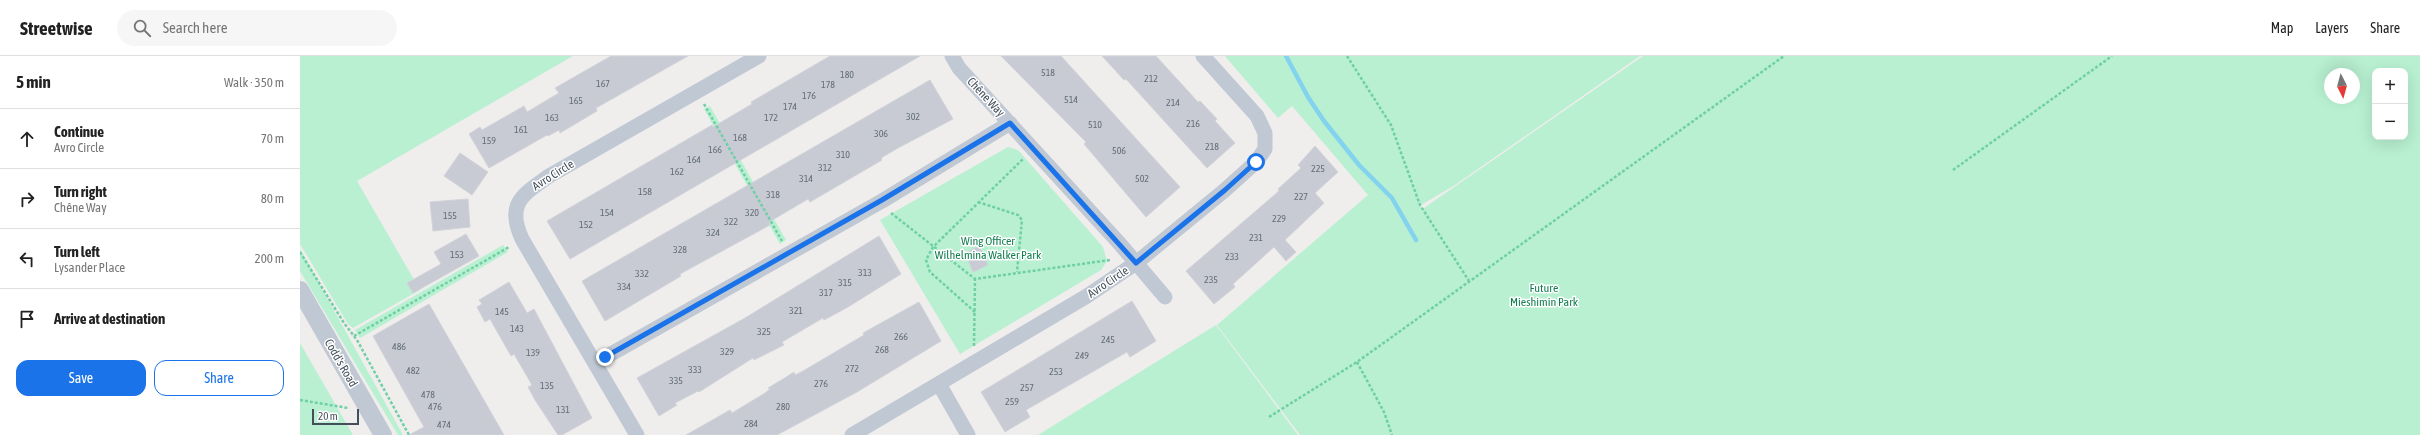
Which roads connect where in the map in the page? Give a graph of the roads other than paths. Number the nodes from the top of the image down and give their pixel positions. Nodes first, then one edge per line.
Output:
1 (759, 56) edge
2 (952, 56) edge
3 (1203, 56) edge
4 (1010, 123) junction
5 (1136, 263) junction
6 (300, 290) edge
7 (1165, 297) dead end
8 (596, 362) junction
9 (939, 384) junction
10 (383, 435) edge
11 (637, 435) edge
12 (852, 435) edge
13 (968, 435) edge

1 - 8 street, Avro Circle
2 - 4 street, Chêne Way
3 - 5 street, Avro Circle
4 - 5 street, Chêne Way
4 - 8 street
5 - 7 street, Chêne Way
5 - 9 street, Avro Circle
6 - 10 street, Codd's Road
8 - 11 street, Avro Circle
9 - 12 street, Avro Circle
9 - 13 street

